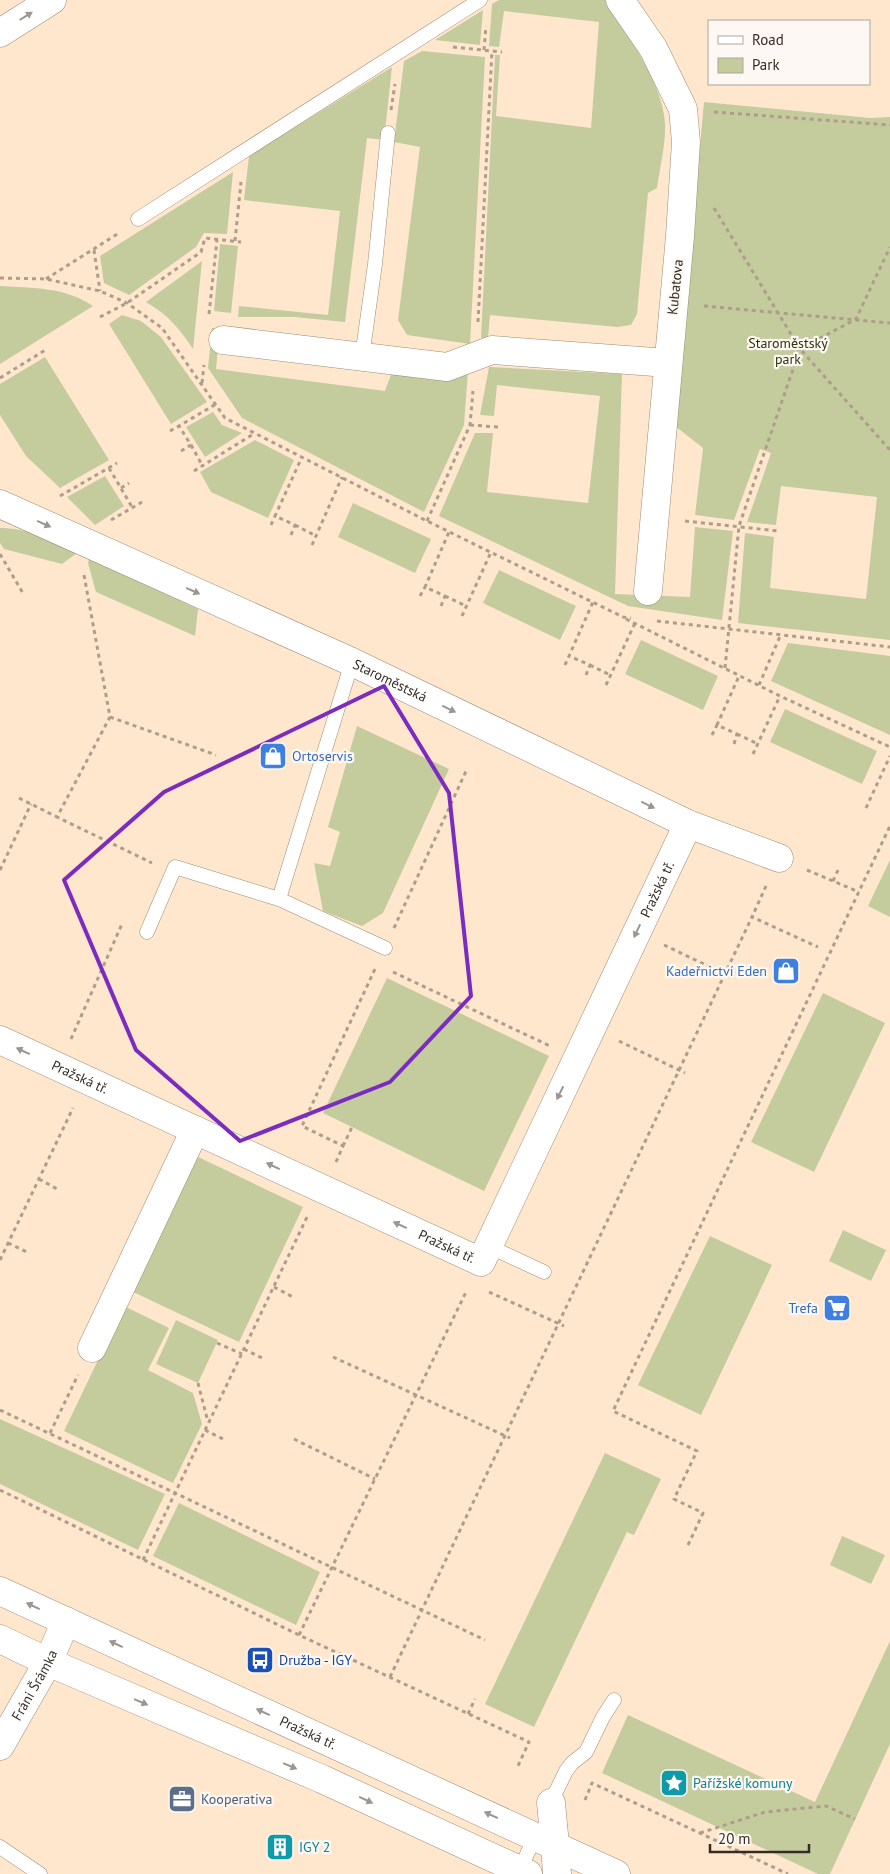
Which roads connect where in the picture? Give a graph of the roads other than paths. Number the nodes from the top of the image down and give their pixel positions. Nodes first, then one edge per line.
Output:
1 (52, 0) edge
2 (480, 0) edge
3 (620, 0) edge
4 (0, 33) edge
5 (388, 133) road end
6 (138, 220) road end
7 (224, 340) dead end
8 (362, 357) junction
9 (668, 364) junction
10 (0, 504) edge
11 (648, 591) dead end
12 (352, 662) junction
13 (688, 824) junction
14 (779, 858) road end
15 (279, 899) junction
16 (147, 932) dead end
17 (385, 948) dead end
18 (0, 1040) edge
19 (195, 1130) junction
20 (480, 1264) junction
21 (544, 1272) dead end
22 (92, 1348) road end
23 (0, 1591) edge
24 (66, 1621) junction
25 (0, 1639) edge
26 (48, 1662) junction
27 (614, 1700) dead end
28 (0, 1746) edge
29 (551, 1803) joint
30 (0, 1847) edge
31 (557, 1856) edge
32 (524, 1872) edge
33 (40, 1874) edge
34 (616, 1874) edge

4 -> 1 street
2 - 6 lane
3 - 9 street, Kubatova
5 - 8 lane
7 - 8 street
8 - 9 street
9 - 11 street, Kubatova
10 -> 12 street, Staroměstská
12 -> 13 street, Staroměstská
12 - 15 lane
13 - 14 street, Staroměstská
13 -> 20 street, Pražská tř.
15 - 16 lane
15 - 17 lane
19 -> 18 street, Pražská tř.
20 -> 19 street, Pražská tř.
19 - 22 street
20 - 21 lane
24 -> 23 street, Pražská tř.
24 - 26 street, Fráni Šrámka
31 -> 24 street, Pražská tř.
25 - 26 street
26 - 28 street, Fráni Šrámka
26 -> 32 street
27 - 29 lane
29 - 31 street
30 - 33 lane
31 - 32 lane
31 - 34 street, Pražská tř.

